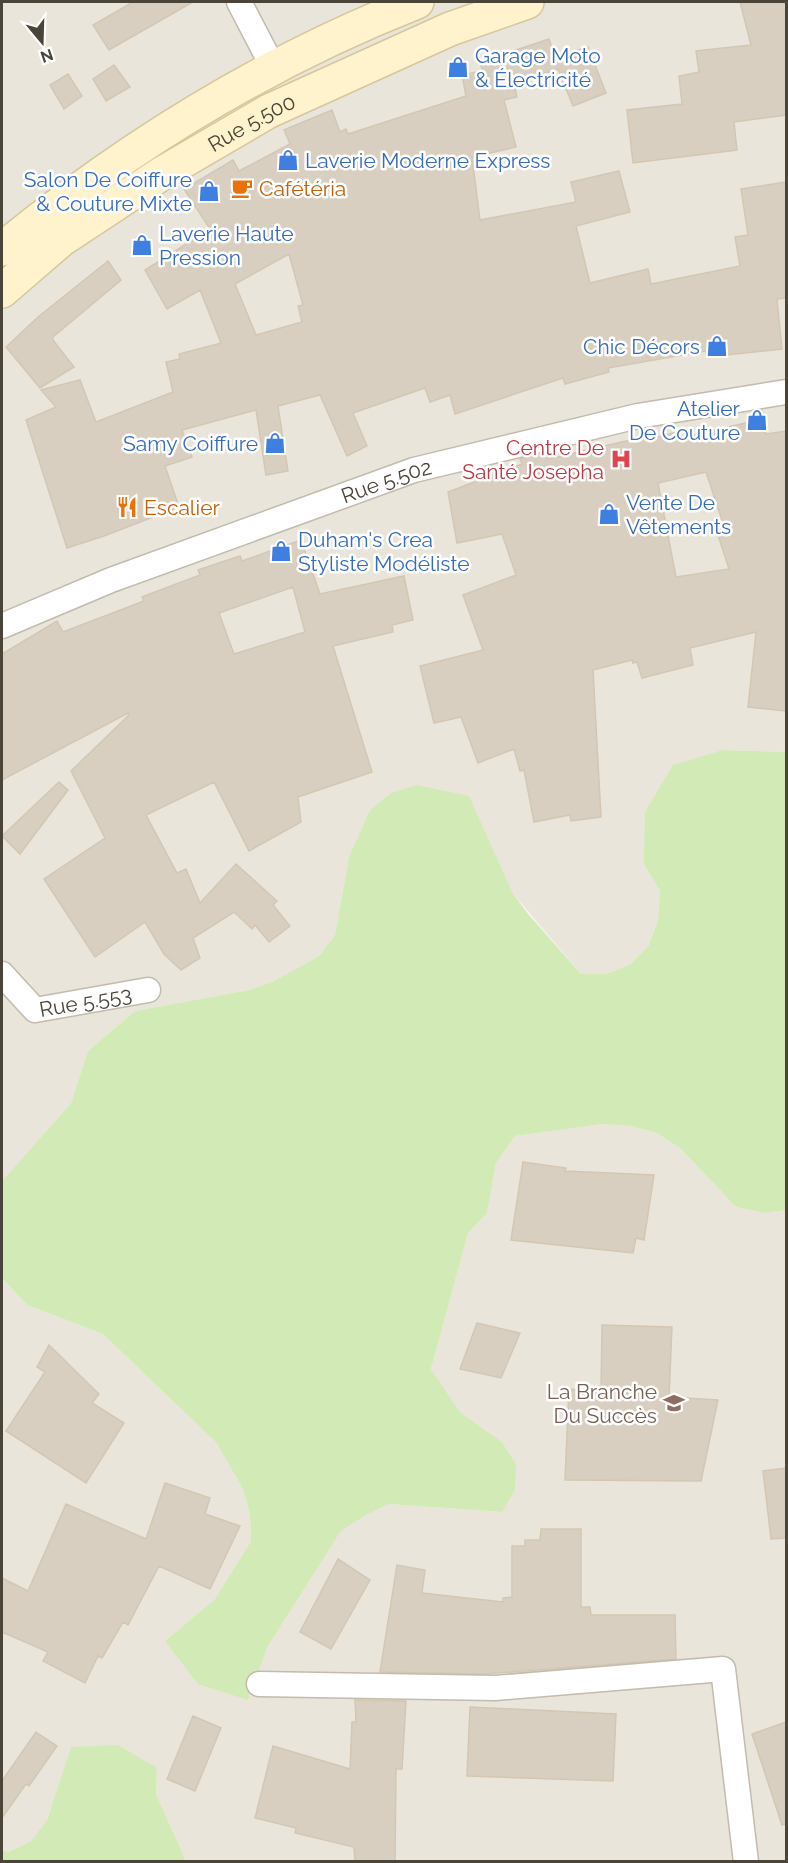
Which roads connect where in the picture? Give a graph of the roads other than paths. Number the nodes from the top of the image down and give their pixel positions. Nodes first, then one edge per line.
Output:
1 (239, 2) edge
2 (417, 2) edge
3 (527, 2) edge
4 (273, 67) junction
5 (2, 249) edge
6 (2, 291) edge
7 (786, 392) edge
8 (2, 626) edge
9 (2, 974) edge
10 (148, 990) dead end
11 (259, 1684) dead end
12 (746, 1862) edge

1 - 4 street
2 - 4 main road, Rue 5.500
3 - 6 main road, Rue 5.500
4 - 5 main road, Rue 5.500
7 - 8 street, Rue 5.502
9 - 10 street, Rue 5.553
11 - 12 street

